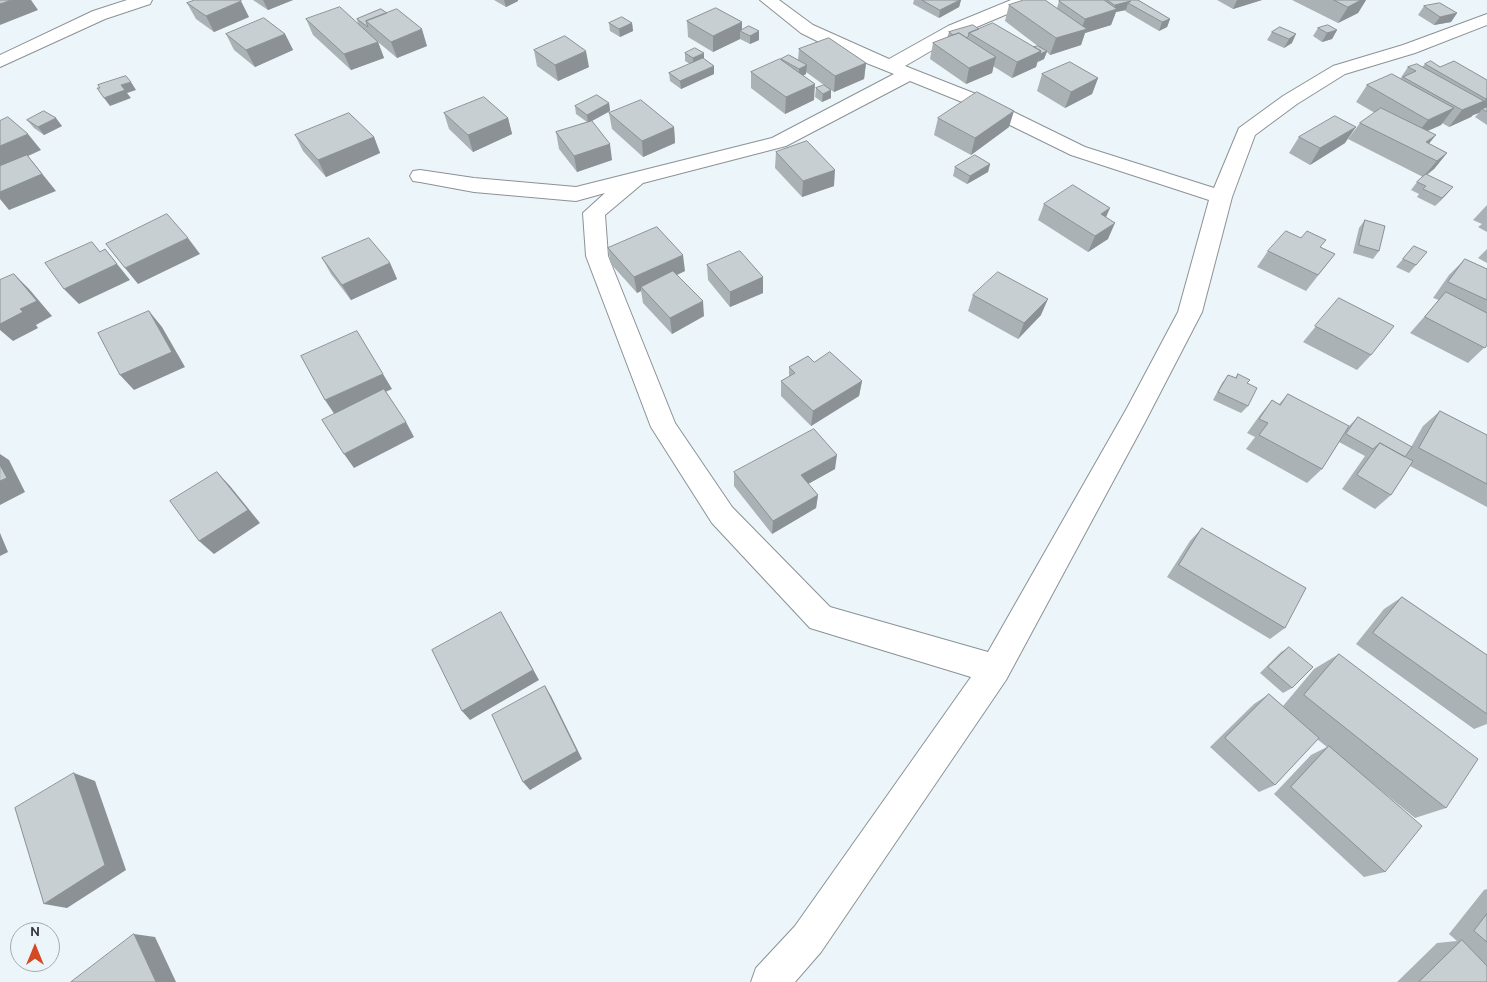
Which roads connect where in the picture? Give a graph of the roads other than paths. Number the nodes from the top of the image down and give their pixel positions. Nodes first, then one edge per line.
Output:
1 (144, 0) edge
2 (768, 0) edge
3 (1020, 1) edge
4 (1487, 19) edge
5 (0, 62) edge
6 (898, 71) junction
7 (420, 176) dead end
8 (635, 180) junction
9 (1221, 197) junction
10 (995, 669) junction
11 (770, 982) edge

1 - 5 street
2 - 6 street
3 - 6 street
4 - 9 street
6 - 8 street
6 - 9 street
7 - 8 street
8 - 10 street
9 - 10 street
10 - 11 street

